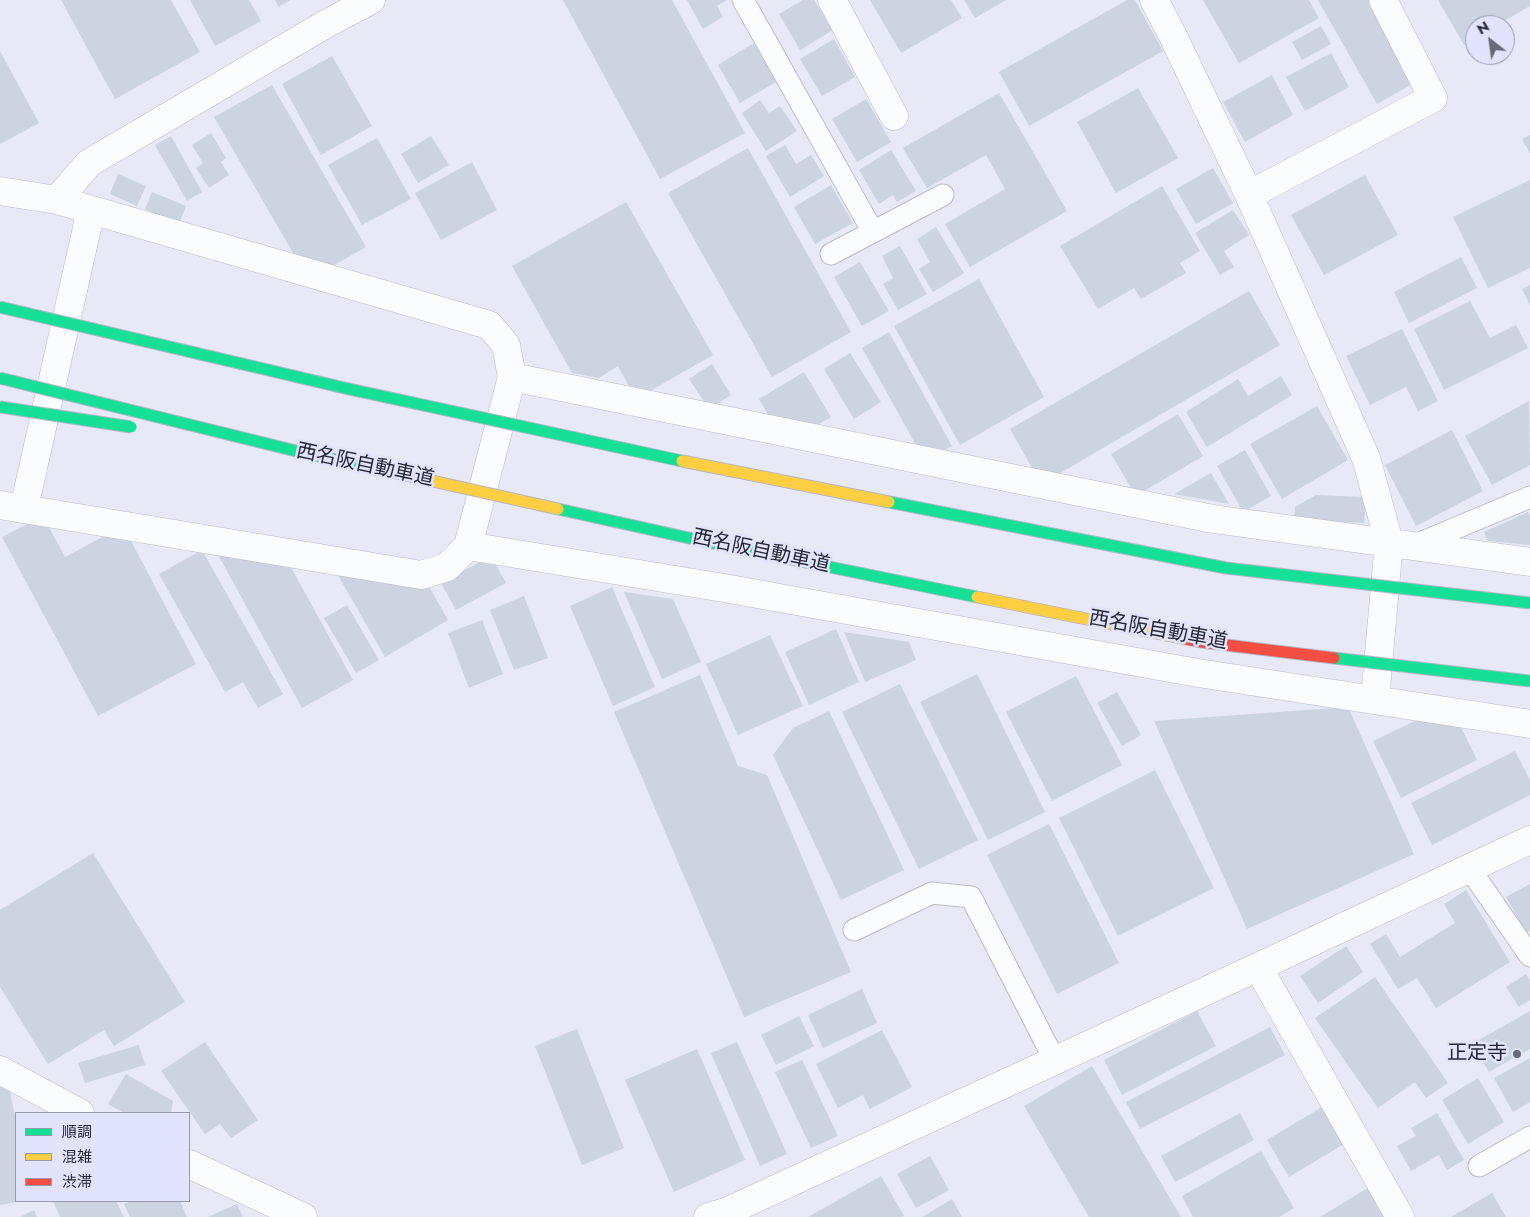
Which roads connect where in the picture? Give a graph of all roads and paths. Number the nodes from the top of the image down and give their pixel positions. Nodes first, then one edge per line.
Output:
1 (372, 0) edge
2 (743, 0) edge
3 (832, 0) edge
4 (1154, 0) edge
5 (1383, 0) edge
6 (894, 116) dead end
7 (0, 191) edge
8 (943, 195) dead end
9 (1249, 195) junction
10 (57, 200) junction
11 (91, 210) junction
12 (873, 232) junction
13 (831, 254) dead end
14 (56, 304) dead end
15 (0, 307) edge
16 (75, 310) dead end
17 (132, 326) dead end
18 (512, 377) junction
19 (0, 378) edge
20 (349, 389) junction
21 (0, 407) edge
22 (138, 428) dead end
23 (178, 434) dead end
24 (296, 451) junction
25 (1530, 496) edge
26 (12, 506) edge
27 (1401, 544) junction
28 (468, 546) junction
29 (1530, 562) edge
30 (1530, 603) edge
31 (1530, 681) edge
32 (1375, 699) junction
33 (1530, 724) edge
34 (1530, 840) edge
35 (1470, 868) junction
36 (854, 930) dead end
37 (1530, 956) edge
38 (1258, 967) junction
39 (1055, 1061) junction
40 (0, 1070) edge
41 (78, 1112) edge
42 (1530, 1137) edge
43 (190, 1164) edge
44 (1479, 1166) dead end
45 (303, 1217) edge
46 (708, 1217) edge
47 (1400, 1217) edge

1 - 10 street
2 - 12 lane
3 - 6 street
4 - 9 street
5 - 9 street
7 - 10 street
8 - 12 lane
9 - 27 street
10 - 11 street
11 - 18 street
11 - 26 street
12 - 13 lane
14 - 16 highway
15 - 20 highway, bridge
17 - 20 highway, bridge
18 - 27 street
18 - 28 street
19 - 24 highway, 西名阪自動車道, bridge
20 - 30 highway, bridge
21 - 22 highway, bridge
23 - 24 highway, bridge
24 - 31 highway, 西名阪自動車道, bridge
25 - 27 lane
26 - 28 street
27 - 29 street
27 - 32 street
28 - 32 street
32 - 33 street
34 - 35 street
35 - 37 lane
35 - 38 street
36 - 39 lane
38 - 39 street
38 - 47 street
39 - 46 street
40 - 41 street
42 - 44 lane
43 - 45 street

